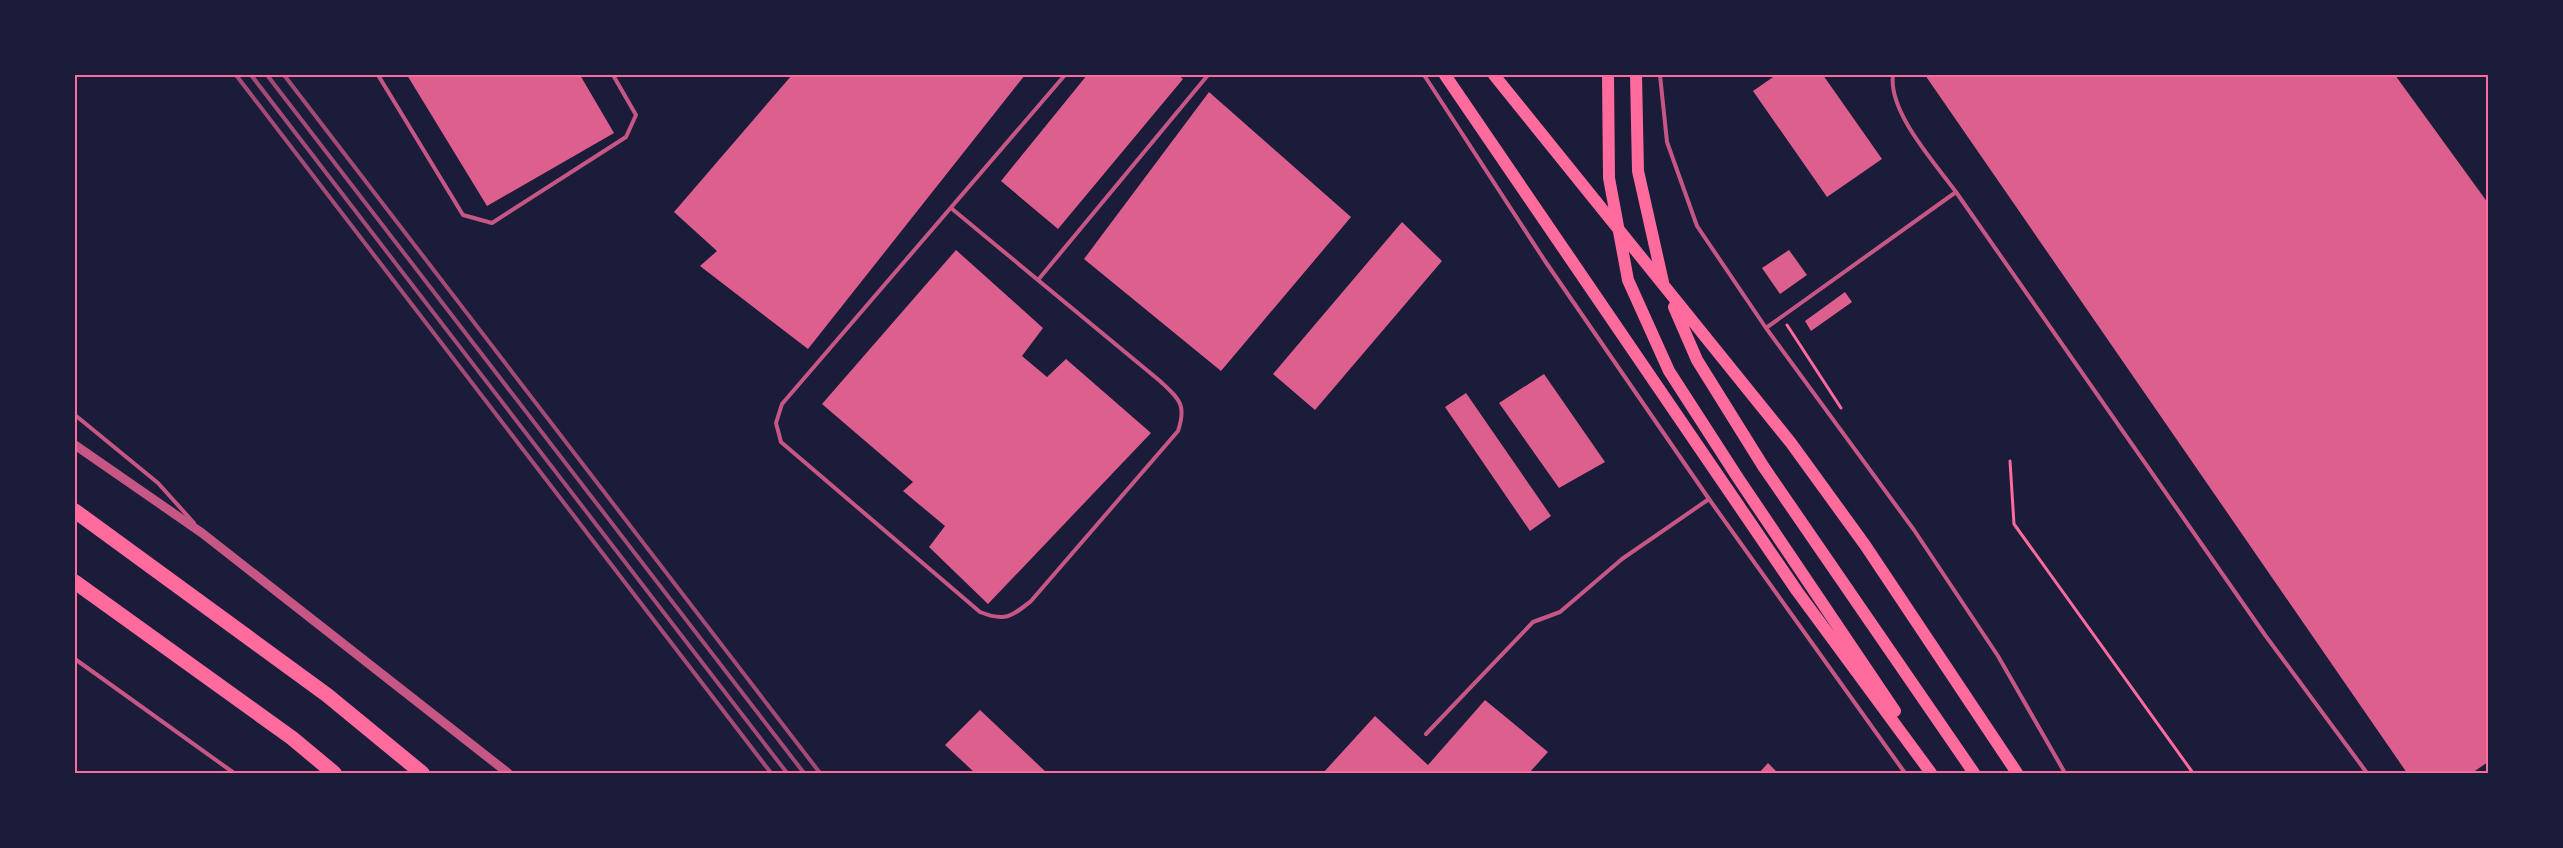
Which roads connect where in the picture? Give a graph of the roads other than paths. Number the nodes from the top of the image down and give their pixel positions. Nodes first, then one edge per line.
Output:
1 (378, 75) edge
2 (613, 75) edge
3 (1065, 75) edge
4 (1208, 75) edge
5 (1424, 75) edge
6 (1445, 75) edge
7 (1494, 75) edge
8 (1608, 75) edge
9 (1636, 75) edge
10 (1660, 75) edge
11 (1893, 75) edge
12 (1956, 192) junction
13 (950, 208) junction
14 (1038, 280) junction
15 (1766, 328) junction
16 (75, 415) edge
17 (75, 446) edge
18 (1709, 499) junction
19 (75, 510) edge
20 (202, 532) junction
21 (75, 582) edge
22 (75, 659) edge
23 (1426, 734) dead end
24 (234, 773) edge
25 (334, 773) edge
26 (422, 773) edge
27 (508, 773) edge
28 (1905, 773) edge
29 (1931, 773) edge
30 (1936, 773) edge
31 (1974, 773) edge
32 (2019, 773) edge
33 (2065, 773) edge
34 (2367, 773) edge

1 - 2 lane
3 - 13 lane
4 - 14 lane
5 - 18 lane
6 - 29 main road
7 - 32 main road
8 - 30 main road
9 - 31 main road
10 - 15 lane
11 - 12 lane
12 - 15 lane
12 - 34 lane
13 - 14 lane
13 - 14 lane
15 - 33 lane
16 - 20 lane
17 - 20 street
18 - 23 lane
18 - 28 lane
19 - 26 highway
20 - 27 street
21 - 25 highway
22 - 24 lane

